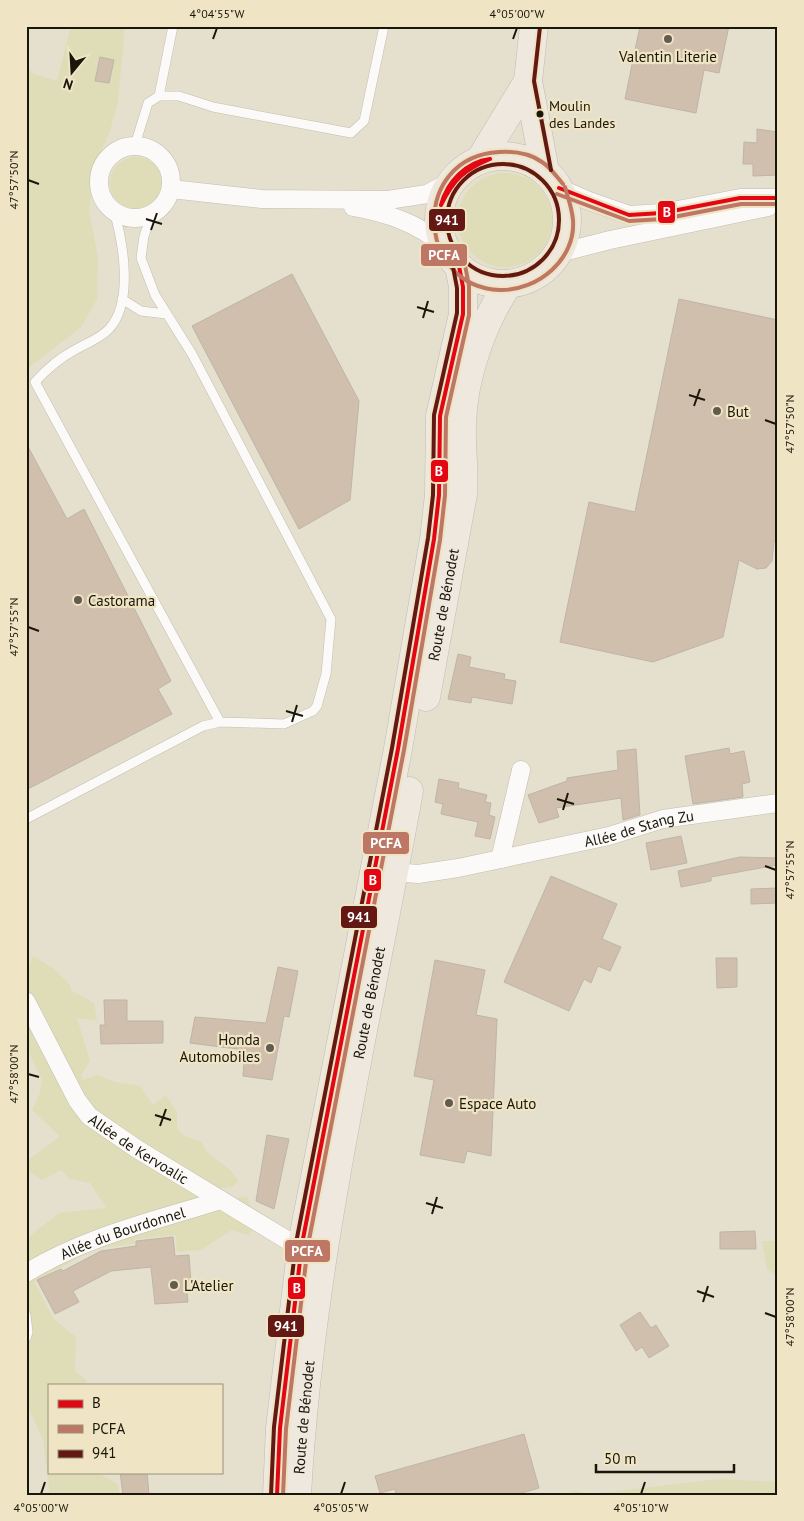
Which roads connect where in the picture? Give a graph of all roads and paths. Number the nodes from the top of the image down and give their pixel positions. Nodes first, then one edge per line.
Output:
1 (172, 26) edge
2 (384, 26) edge
3 (534, 26) edge
4 (528, 81) junction
5 (159, 96) junction
6 (135, 145) junction
7 (480, 160) junction
8 (552, 179) junction
9 (453, 180) junction
10 (171, 190) junction
11 (778, 198) edge
12 (300, 200) junction
13 (778, 208) edge
14 (114, 211) junction
15 (152, 214) junction
16 (559, 253) junction
17 (452, 256) junction
18 (508, 284) junction
19 (122, 299) junction
20 (166, 314) junction
21 (34, 382) junction
22 (26, 387) edge
23 (220, 722) junction
24 (398, 750) junction
25 (521, 770) dead end
26 (778, 803) edge
27 (26, 819) edge
28 (500, 859) junction
29 (394, 872) junction
30 (369, 896) junction
31 (26, 1001) edge
32 (221, 1200) junction
33 (302, 1244) junction
34 (26, 1273) edge
35 (26, 1315) edge
36 (26, 1338) edge
37 (303, 1344) junction
38 (277, 1495) edge
39 (297, 1495) edge

1 - 5 lane
2 - 5 lane
3 - 4 main road
4 - 7 main road
4 - 8 main road
5 - 6 lane
6 - 10 street
6 - 14 street
7 - 8 main road
7 - 9 main road
8 - 11 street
8 - 16 main road
9 - 12 street
9 - 17 main road
10 - 12 street
10 - 15 street
12 - 17 street
13 - 16 street
14 - 15 street
14 - 19 lane
15 - 20 lane
16 - 18 main road
17 - 18 main road
17 - 24 main road, Route de Bénodet
18 - 29 main road, Route de Bénodet
19 - 20 lane
19 - 21 lane
20 - 23 lane
21 - 22 lane
21 - 23 lane
23 - 27 lane
24 - 29 street
24 - 30 main road, Route de Bénodet
25 - 28 street
26 - 28 street, Allée de Stang Zu
28 - 29 street, Allée de Stang Zu
29 - 30 street
29 - 37 main road, Route de Bénodet
30 - 33 main road, Route de Bénodet
31 - 32 street, Allée de Kervoalic
32 - 33 street, Allée de Kervoalic
32 - 34 street, Allée du Bourdonnel
33 - 37 main road, Route de Bénodet
33 - 37 street
35 - 36 lane
37 - 38 main road, Route de Bénodet
37 - 39 main road, Route de Bénodet

